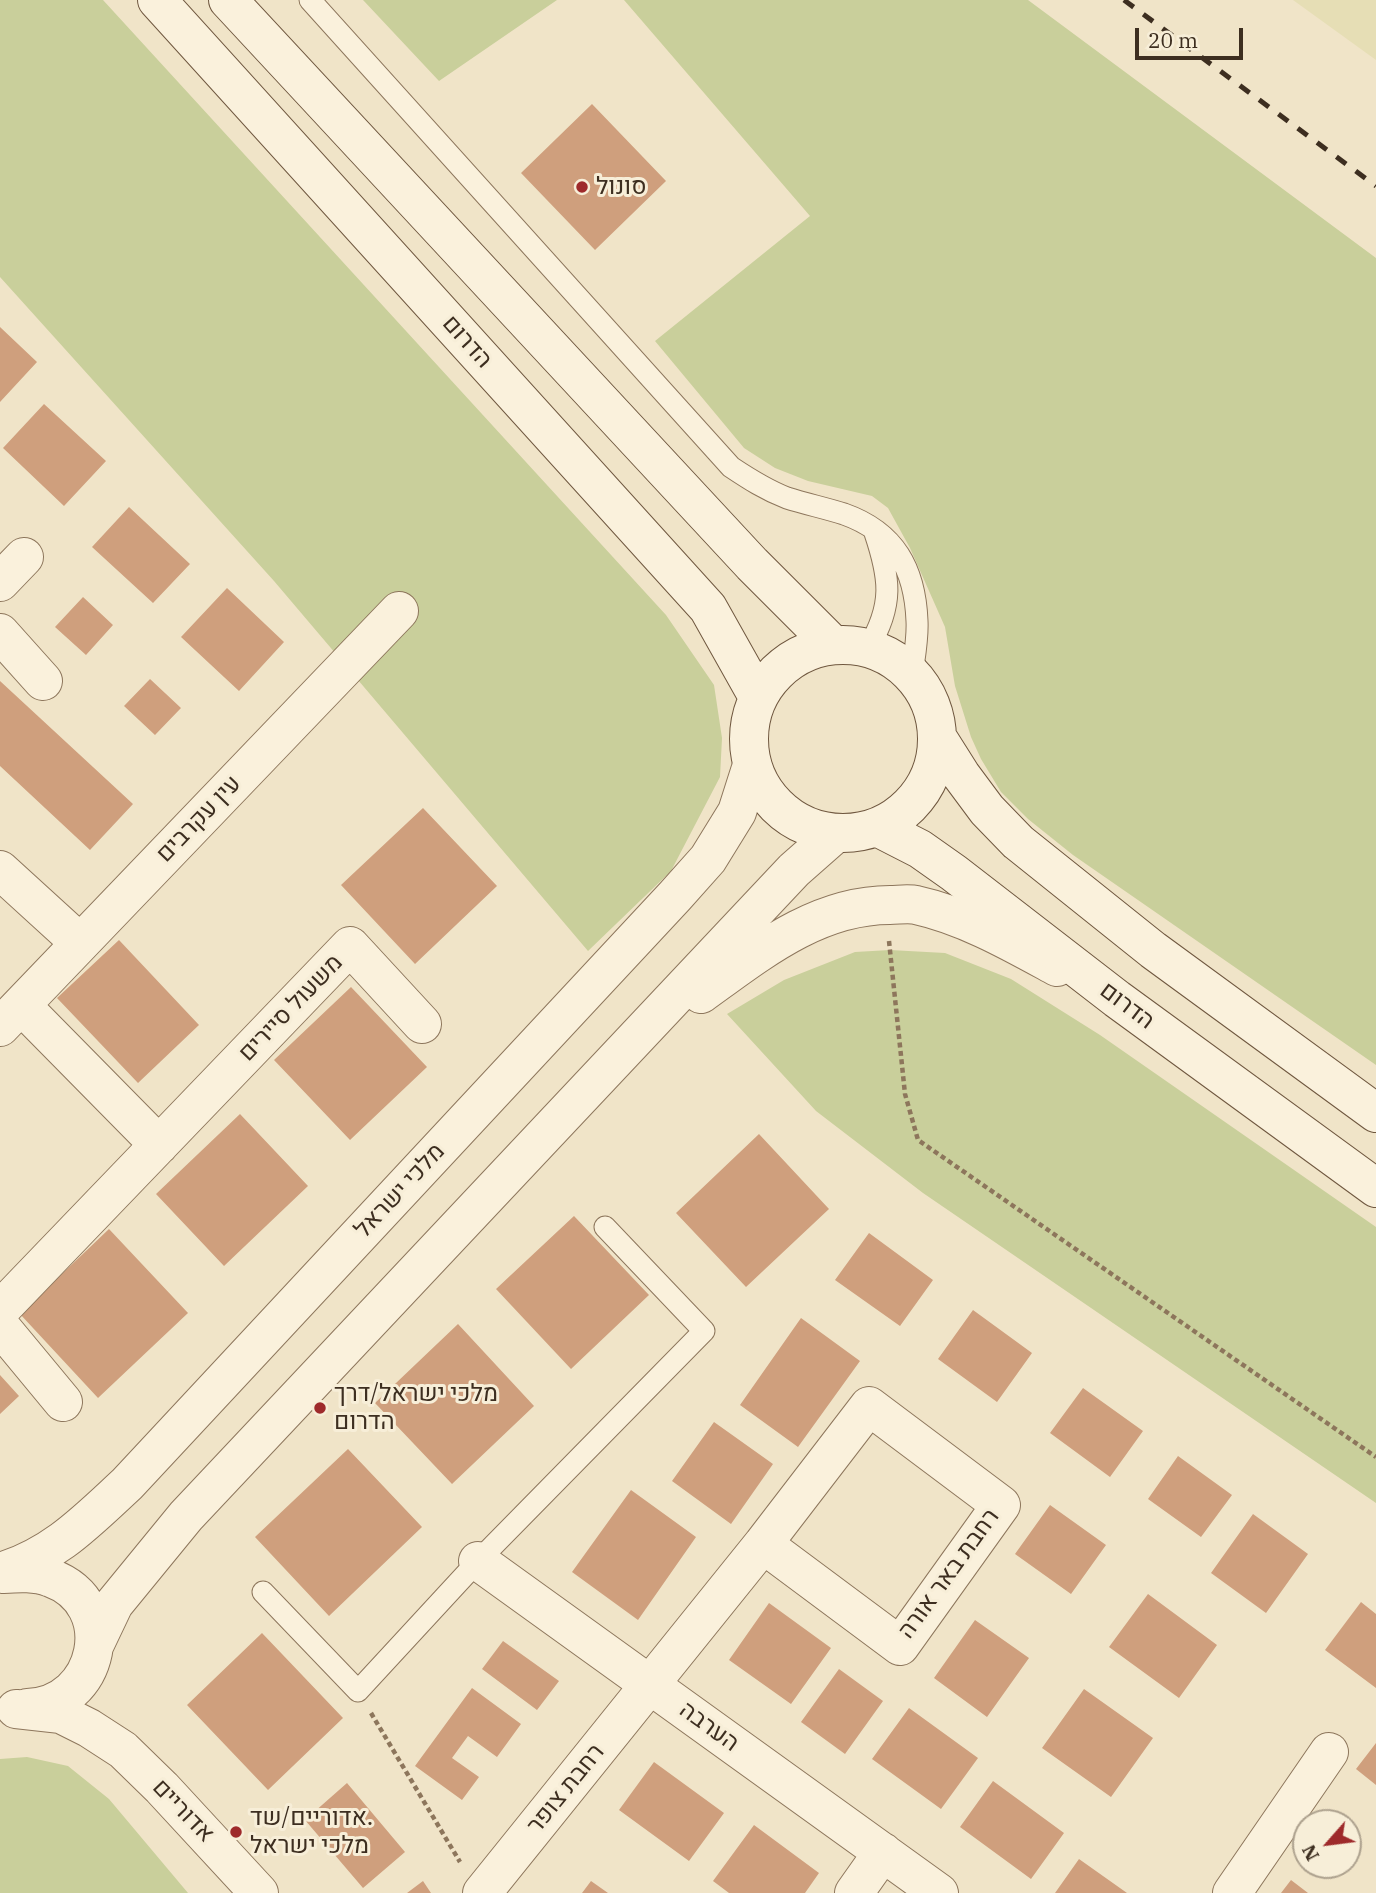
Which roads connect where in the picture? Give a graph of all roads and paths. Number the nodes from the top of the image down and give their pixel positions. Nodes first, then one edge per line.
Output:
1 (157, 0) edge
2 (228, 0) edge
3 (310, 0) edge
4 (874, 527) junction
5 (398, 611) dead end
6 (0, 633) edge
7 (850, 646) junction
8 (912, 675) junction
9 (43, 681) dead end
10 (758, 697) junction
11 (937, 737) junction
12 (752, 765) junction
13 (877, 827) junction
14 (836, 833) junction
15 (0, 870) edge
16 (888, 905) junction
17 (80, 943) junction
18 (1117, 999) junction
19 (10, 1016) edge
20 (422, 1024) dead end
21 (622, 1051) junction
22 (1376, 1113) edge
23 (159, 1145) junction
24 (1376, 1188) edge
25 (605, 1227) dead end
26 (0, 1310) edge
27 (0, 1326) edge
28 (63, 1402) dead end
29 (1376, 1457) edge
30 (763, 1544) junction
31 (478, 1561) junction
32 (0, 1573) edge
33 (263, 1592) dead end
34 (91, 1657) junction
35 (650, 1685) junction
36 (358, 1691) junction
37 (8, 1709) edge
38 (1329, 1752) dead end
39 (134, 1761) junction
40 (883, 1852) junction
41 (474, 1881) edge
42 (259, 1893) edge
43 (854, 1893) edge
44 (939, 1893) edge
45 (1232, 1893) edge

1 - 10 street, הדרום
2 - 7 street
3 - 4 lane
4 - 7 lane
4 - 8 lane
5 - 17 street, עין עקרבים
6 - 9 street
7 - 8 street
7 - 10 street
8 - 11 street
10 - 12 street
11 - 13 street
11 - 22 street
12 - 14 street
12 - 32 street, מלכי ישראל
13 - 14 street
13 - 18 street, הדרום
14 - 21 street
15 - 17 street
16 - 18 street
16 - 21 street
16 - 29 path
17 - 19 street, עין עקרבים
18 - 24 street, הדרום
19 - 23 street
20 - 23 street, משעול סיירים
21 - 34 street
23 - 26 street, משעול סיירים
25 - 31 lane
27 - 28 street
30 - 30 street, רחבת באר אורה
30 - 35 street, רחבת באר אורה
31 - 35 street, הערבה
31 - 36 lane
32 - 34 street, אדוריים
33 - 36 lane
34 - 37 street
34 - 39 street, אדוריים
35 - 40 street, הערבה
35 - 41 street, רחבת צופר
36 - 41 path
37 - 39 street, אדוריים
38 - 45 street
39 - 42 street, אדוריים
40 - 43 street
40 - 44 street, הערבה

